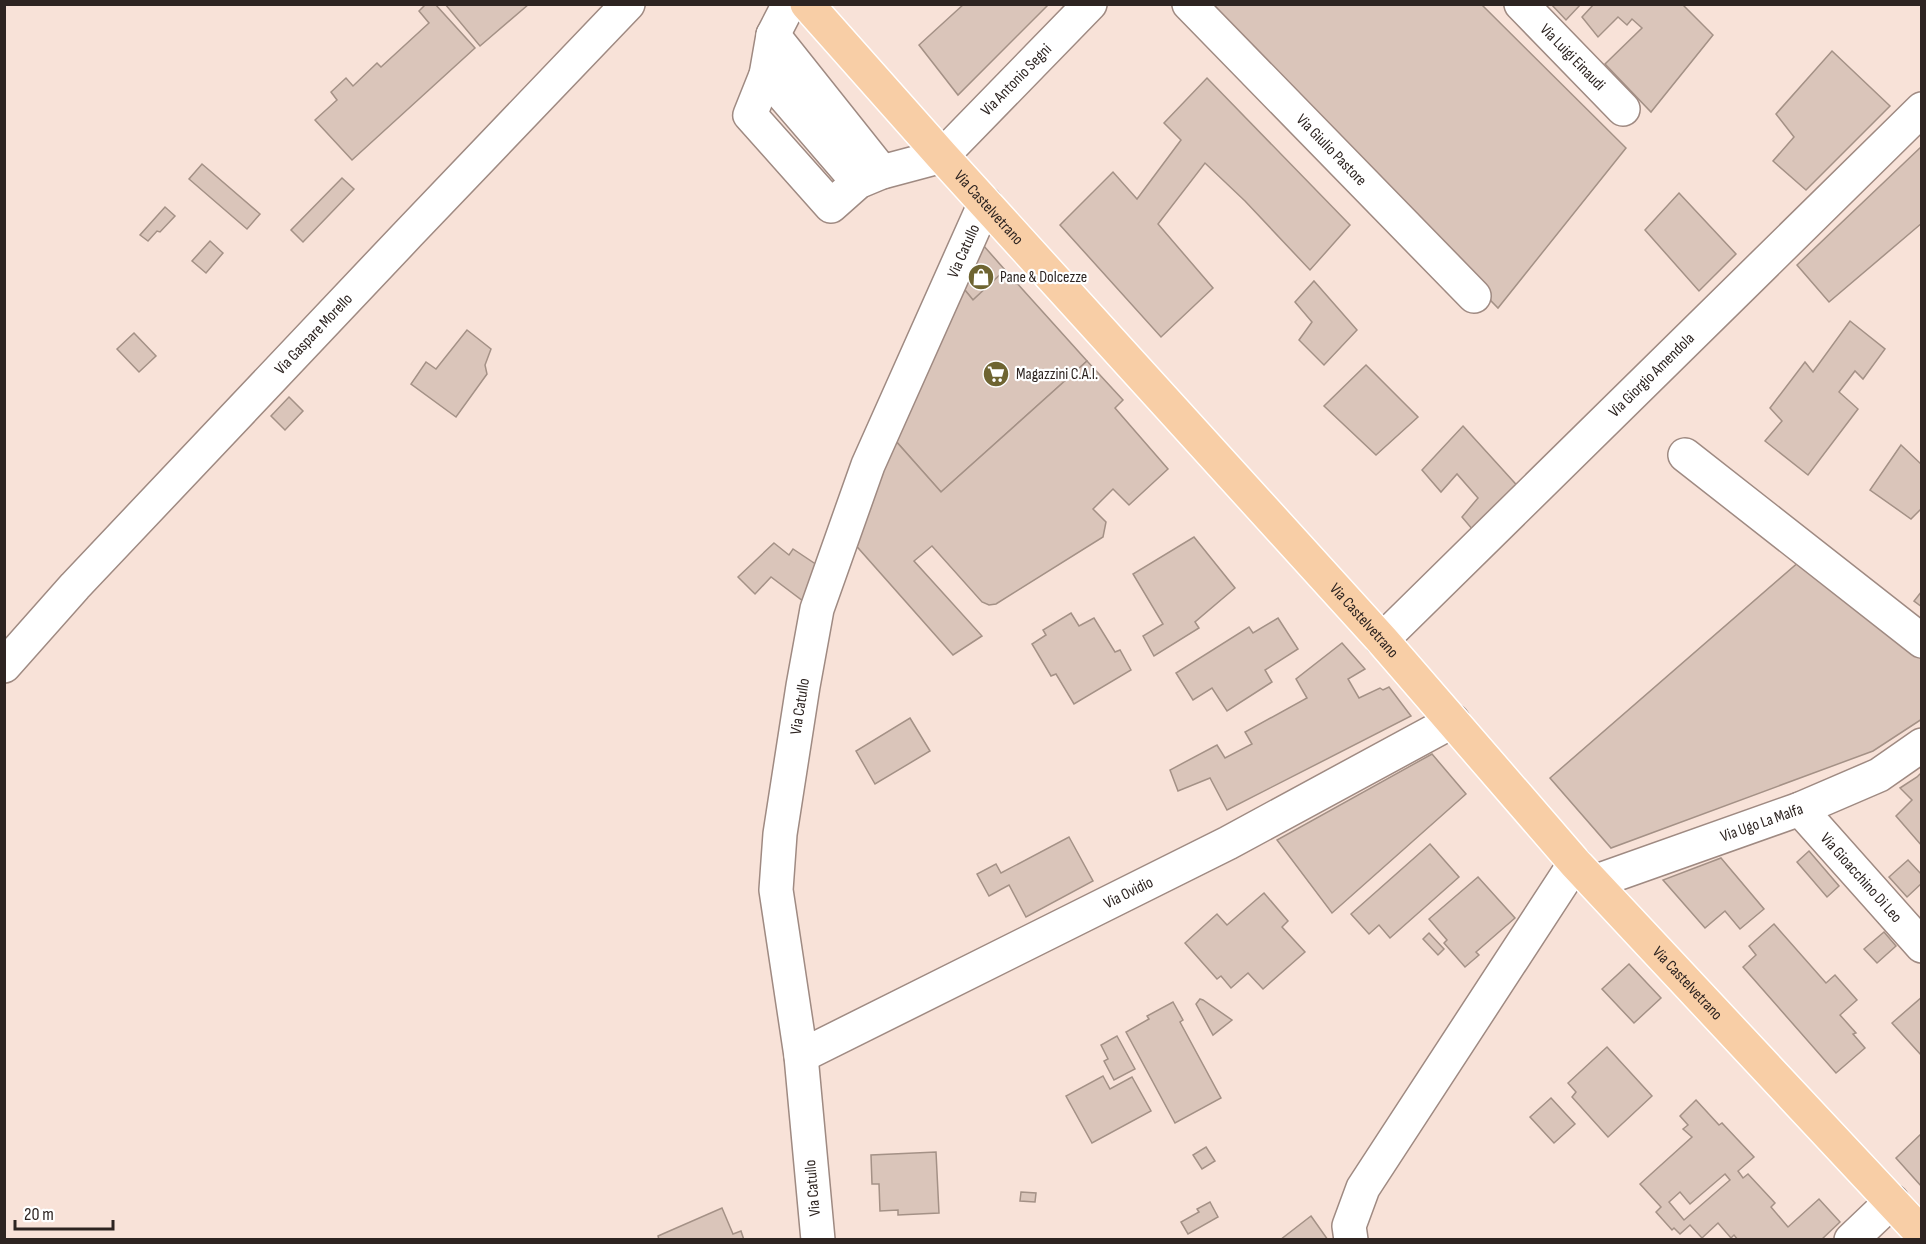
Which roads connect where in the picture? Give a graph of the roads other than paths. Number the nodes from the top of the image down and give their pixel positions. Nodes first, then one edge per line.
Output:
1 (628, 4) edge
2 (789, 4) edge
3 (807, 4) edge
4 (1090, 4) edge
5 (1189, 4) edge
6 (1521, 4) edge
7 (773, 35) junction
8 (1623, 109) dead end
9 (1922, 109) edge
10 (942, 156) junction
11 (870, 177) junction
12 (986, 204) junction
13 (1474, 296) dead end
14 (1685, 455) dead end
15 (1382, 640) junction
16 (1922, 641) edge
17 (4, 666) edge
18 (1453, 721) junction
19 (1922, 745) edge
20 (1800, 809) junction
21 (1584, 873) junction
22 (1922, 946) edge
23 (801, 1056) junction
24 (1892, 1202) junction
25 (1922, 1234) edge
26 (818, 1239) edge
27 (1351, 1239) edge
28 (1851, 1239) edge

1 - 17 street, Via Gaspare Morello
2 - 7 street
3 - 10 main road, Via Castelvetrano
4 - 10 street, Via Antonio Segni
5 - 13 street, Via Giulio Pastore
6 - 8 street, Via Luigi Einaudi
7 - 11 street
7 - 11 street
9 - 15 street, Via Giorgio Amendola
10 - 11 street
10 - 12 main road, Via Castelvetrano
12 - 15 main road, Via Castelvetrano
12 - 23 street, Via Catullo
14 - 16 street
15 - 18 main road, Via Castelvetrano
18 - 21 main road, Via Castelvetrano
18 - 23 street, Via Ovidio
19 - 20 street, Via Ugo La Malfa
20 - 21 street, Via Ugo La Malfa
20 - 22 street, Via Gioacchino Di Leo
21 - 24 main road, Via Castelvetrano
21 - 27 street
23 - 26 street, Via Catullo
24 - 25 main road, Via Castelvetrano
24 - 28 street

